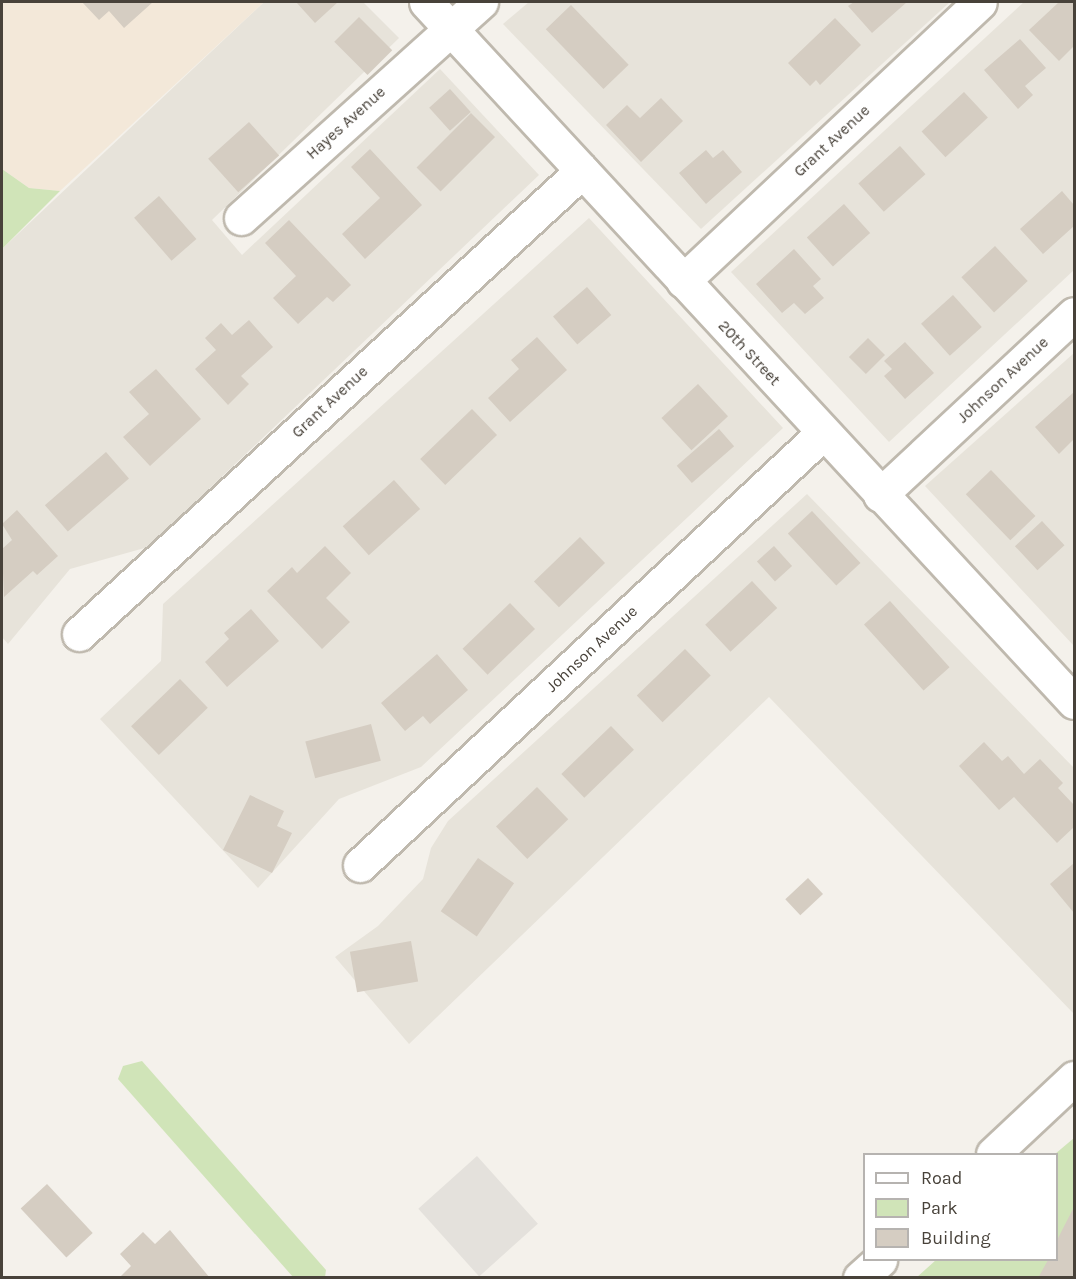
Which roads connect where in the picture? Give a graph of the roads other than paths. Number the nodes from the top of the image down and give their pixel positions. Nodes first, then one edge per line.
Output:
1 (426, 2) edge
2 (481, 2) edge
3 (980, 2) edge
4 (451, 28) junction
5 (582, 171) junction
6 (241, 218) dead end
7 (683, 281) junction
8 (1074, 314) edge
9 (823, 433) junction
10 (880, 495) junction
11 (79, 634) dead end
12 (1074, 702) edge
13 (360, 865) dead end
14 (1074, 1078) edge
15 (995, 1153) edge
16 (879, 1261) edge
17 (860, 1278) edge

1 - 4 street, 20th Street
2 - 4 street, Hayes Avenue
3 - 7 street, Grant Avenue
4 - 5 street, 20th Street
4 - 6 street, Hayes Avenue
5 - 7 street, 20th Street
5 - 11 street, Grant Avenue
7 - 9 street, 20th Street
8 - 10 street, Johnson Avenue
9 - 10 street, 20th Street
9 - 13 street, Johnson Avenue
10 - 12 street, 20th Street
14 - 15 street
16 - 17 street

